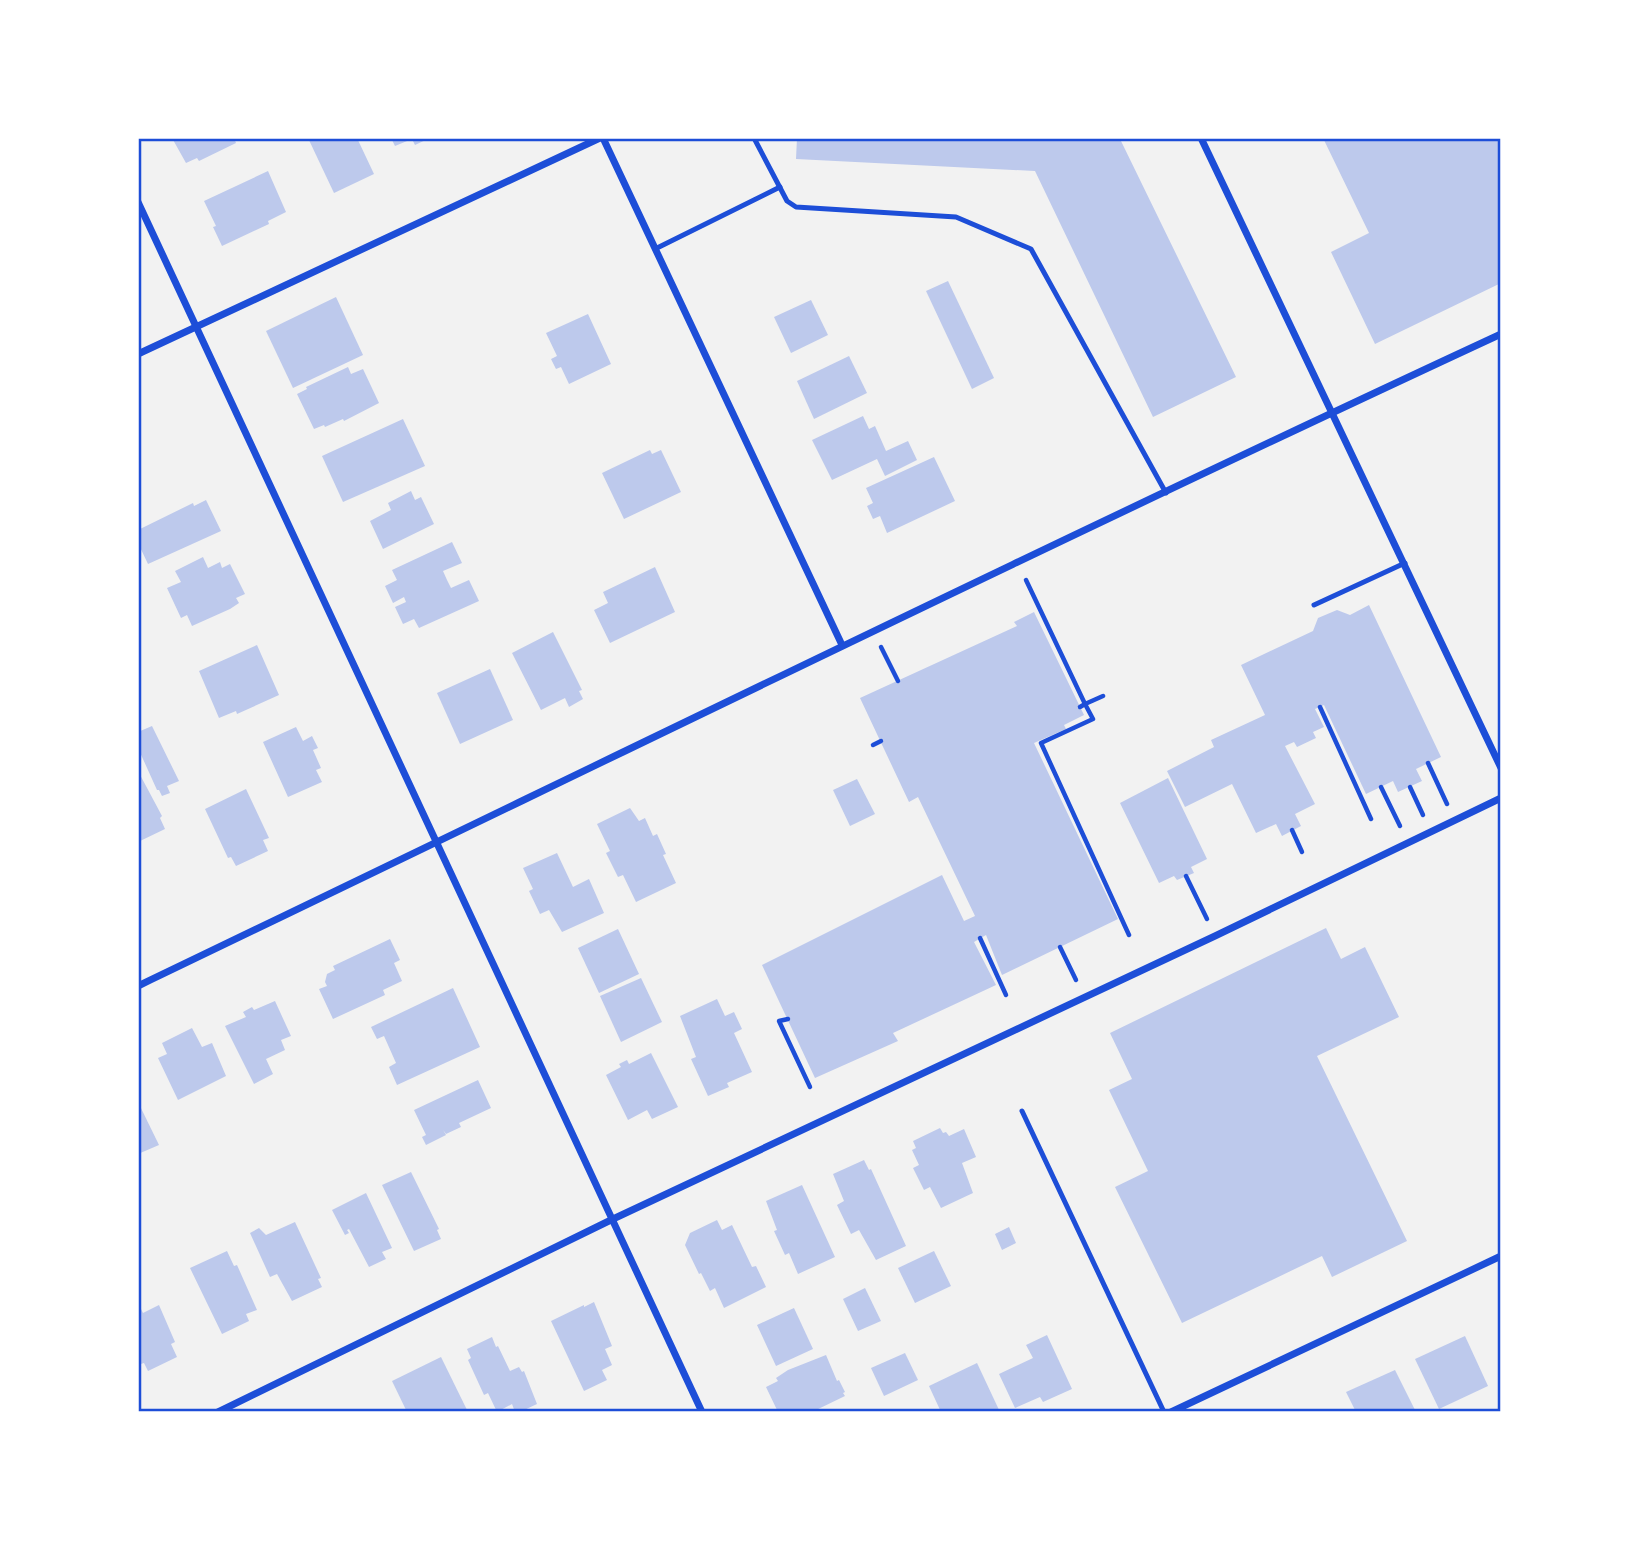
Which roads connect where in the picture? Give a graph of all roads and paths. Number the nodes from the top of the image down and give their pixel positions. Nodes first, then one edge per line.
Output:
1 (602, 138) edge
2 (754, 138) edge
3 (1201, 138) edge
4 (780, 187) junction
5 (138, 202) edge
6 (655, 249) junction
7 (197, 327) junction
8 (1501, 334) edge
9 (138, 354) edge
10 (1330, 413) junction
11 (1166, 492) junction
12 (1405, 563) junction
13 (1033, 595) dead end
14 (1314, 605) dead end
15 (842, 645) junction
16 (890, 666) dead end
17 (898, 681) dead end
18 (1103, 696) dead end
19 (1083, 706) junction
20 (1320, 707) dead end
21 (881, 741) dead end
22 (873, 745) dead end
23 (1427, 763) dead end
24 (1501, 768) edge
25 (1381, 787) dead end
26 (1410, 787) dead end
27 (1501, 798) edge
28 (1371, 819) dead end
29 (1455, 821) junction
30 (1292, 831) dead end
31 (1430, 832) junction
32 (438, 842) junction
33 (1408, 843) junction
34 (1302, 852) dead end
35 (1186, 876) dead end
36 (1129, 935) dead end
37 (1215, 936) junction
38 (980, 938) dead end
39 (1060, 947) dead end
40 (138, 986) edge
41 (1006, 995) dead end
42 (1084, 997) junction
43 (788, 1018) dead end
44 (810, 1087) dead end
45 (1022, 1111) dead end
46 (613, 1219) junction
47 (1501, 1256) edge
48 (218, 1412) edge
49 (702, 1412) edge
50 (1164, 1412) edge
51 (1171, 1412) edge

1 - 6 street
1 - 7 street
2 - 4 lane
3 - 10 street
4 - 6 lane
4 - 11 lane
5 - 7 street
6 - 15 street
7 - 9 street
7 - 32 street
8 - 10 street
10 - 11 street
10 - 12 street
11 - 15 street
12 - 14 lane
12 - 24 street
13 - 19 path
15 - 32 street
16 - 17 path
18 - 19 path
19 - 36 path
20 - 28 path
21 - 22 path
23 - 29 path
25 - 33 path
26 - 31 path
27 - 29 street
29 - 31 street
30 - 34 path
31 - 33 street
32 - 40 street
32 - 46 street
33 - 37 street
35 - 37 path
37 - 42 street
38 - 41 path
39 - 42 path
42 - 46 street
43 - 44 path
45 - 50 lane
46 - 48 street
46 - 49 street
47 - 51 street

